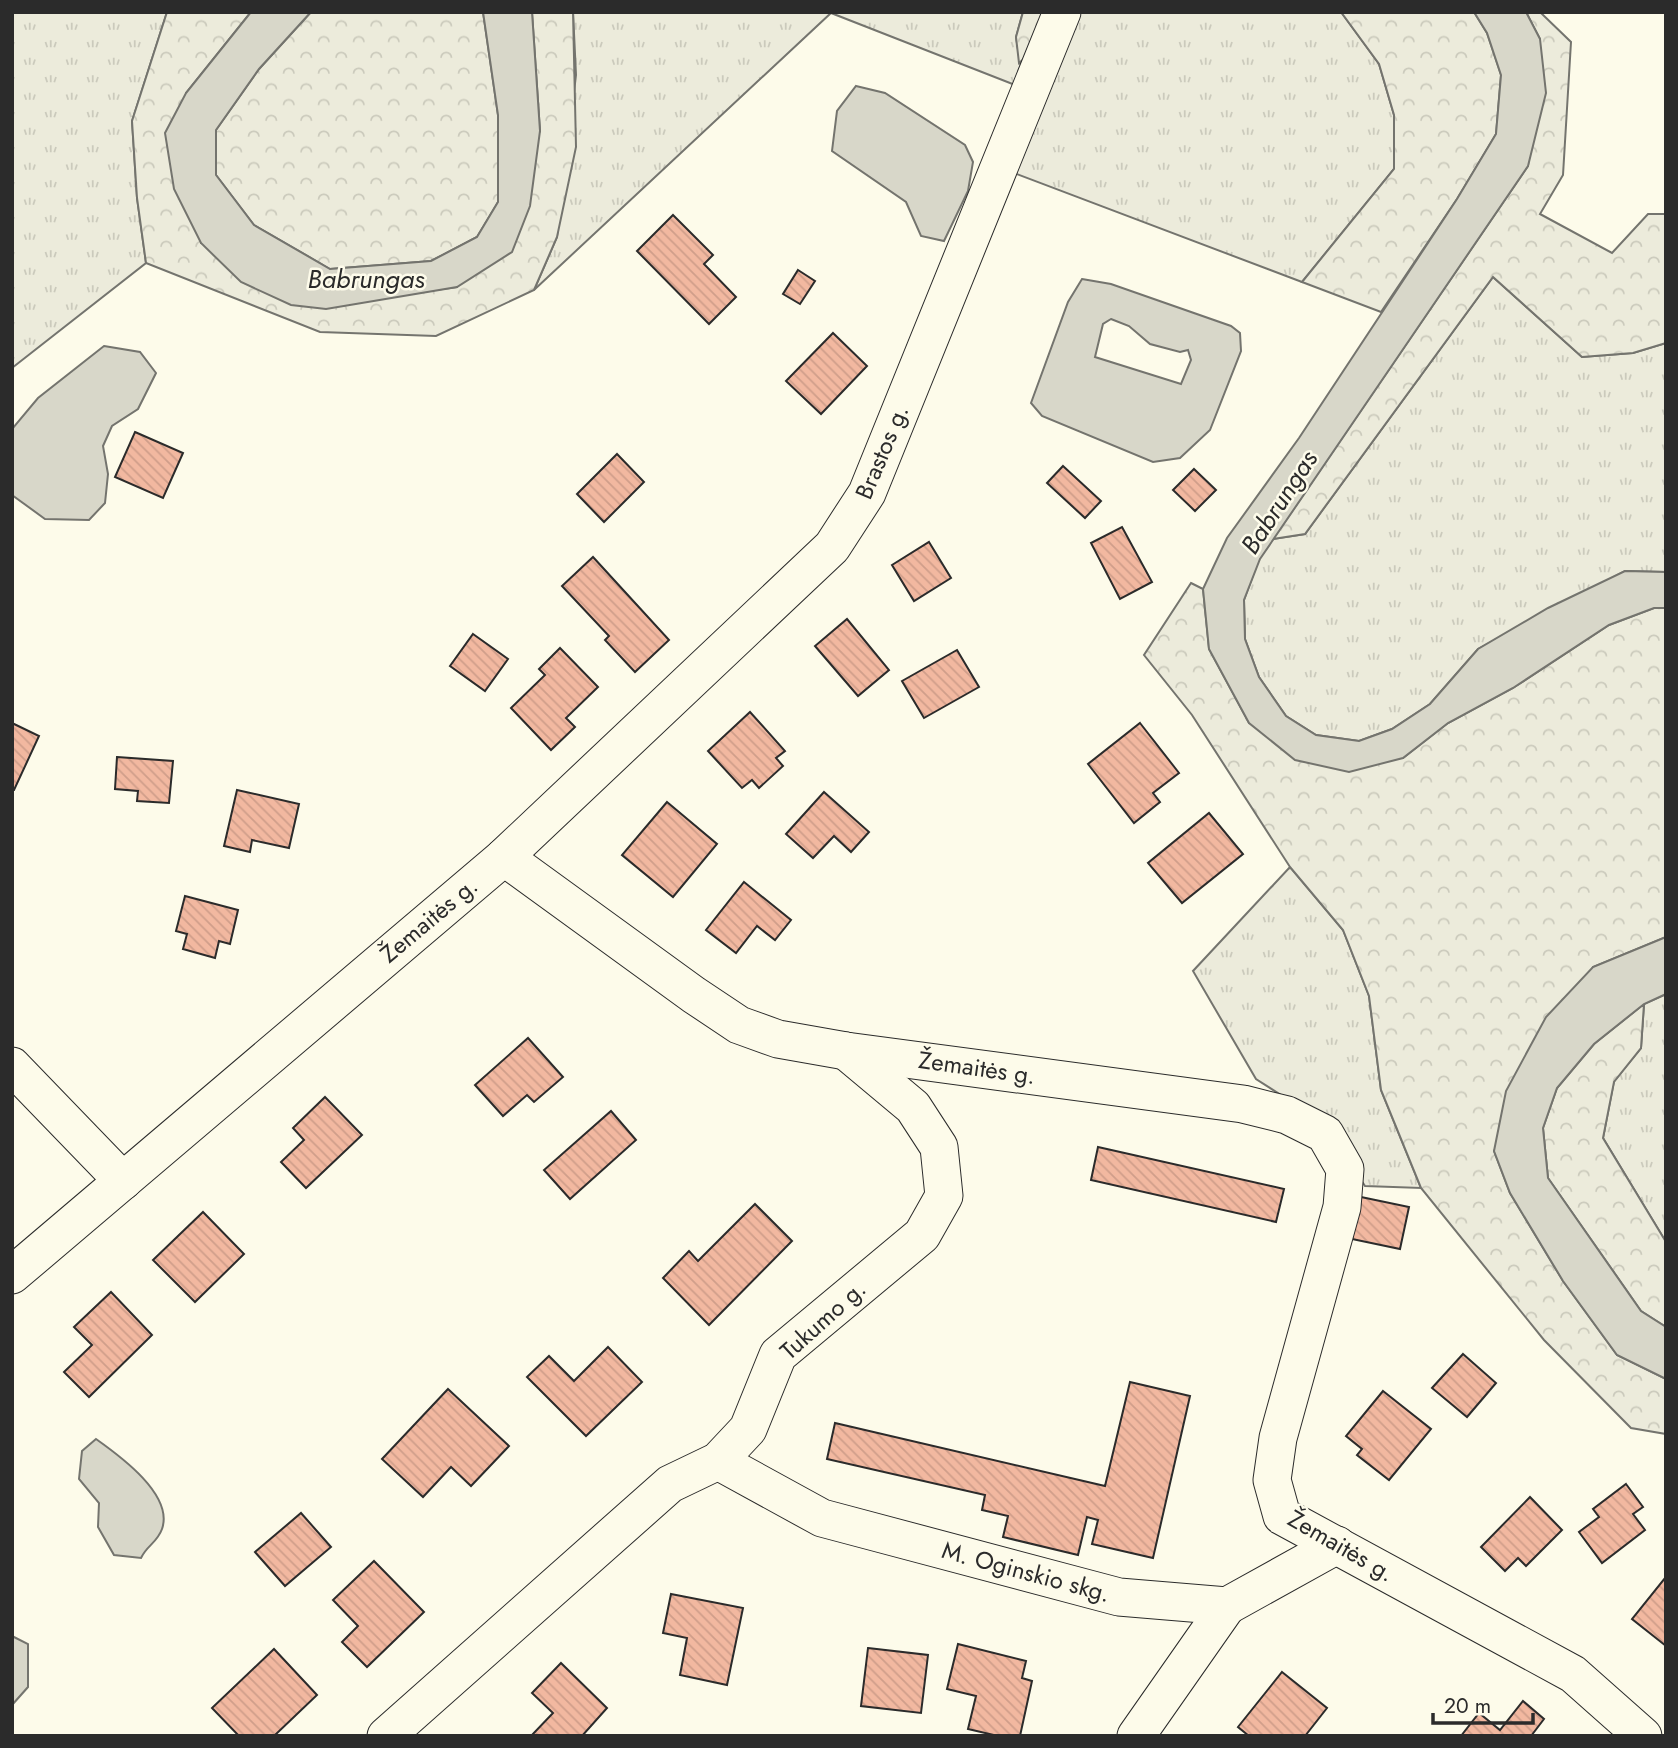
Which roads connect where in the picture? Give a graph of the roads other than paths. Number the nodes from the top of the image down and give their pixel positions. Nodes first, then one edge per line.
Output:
1 (1062, 12) edge
2 (504, 857) junction
3 (846, 1051) junction
4 (12, 1066) edge
5 (123, 1181) junction
6 (12, 1275) edge
7 (718, 1461) junction
8 (1337, 1545) junction
9 (1227, 1606) junction
10 (386, 1736) edge
11 (1136, 1736) edge
12 (1643, 1736) edge

1 - 2 street, Brastos g.
2 - 3 street, Žemaitės g.
2 - 5 street, Žemaitės g.
3 - 7 street, Tukumo g.
3 - 8 street, Žemaitės g.
4 - 5 street
5 - 6 street, Žemaitės g.
7 - 9 street, M. Oginskio skg.
7 - 10 street, Tukumo g.
8 - 9 street
8 - 12 street, Žemaitės g.
9 - 11 street

